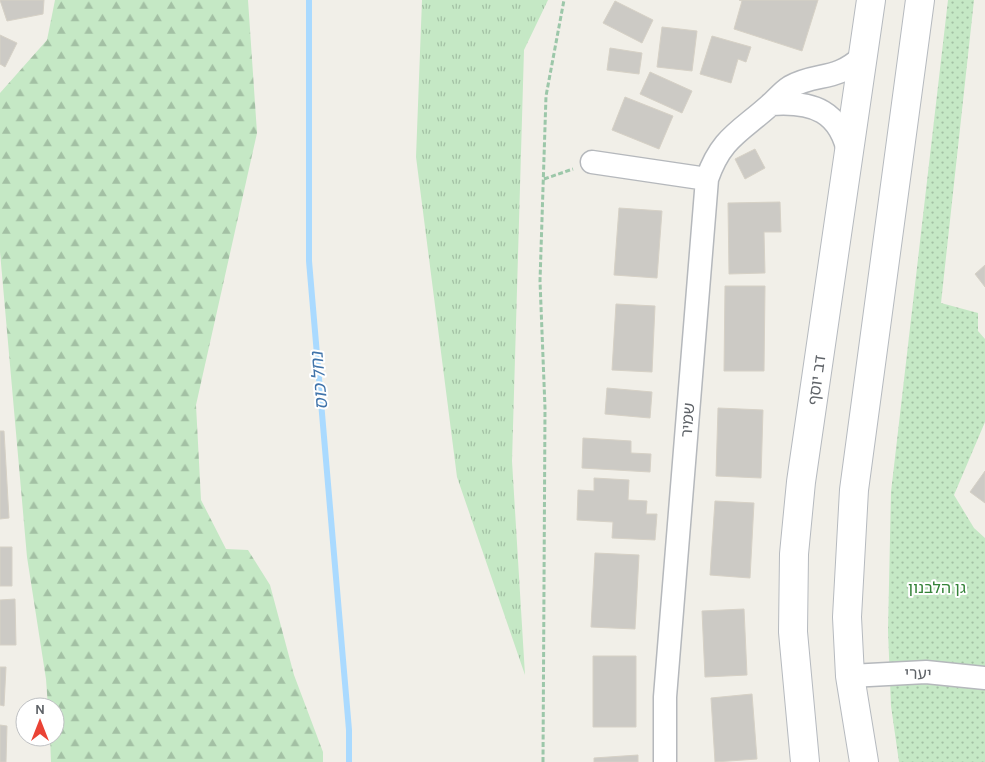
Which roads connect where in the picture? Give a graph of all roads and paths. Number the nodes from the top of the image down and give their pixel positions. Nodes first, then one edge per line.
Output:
1 (564, 0) edge
2 (870, 0) edge
3 (920, 0) edge
4 (862, 57) junction
5 (771, 104) junction
6 (849, 156) junction
7 (592, 162) joint
8 (544, 179) junction
9 (706, 179) junction
10 (850, 676) junction
11 (985, 678) edge
12 (801, 727) junction
13 (543, 762) edge
14 (665, 762) edge
15 (795, 762) edge
16 (805, 762) edge
17 (864, 762) edge

1 - 8 path
2 - 4 main road, דב יוסף
3 - 10 main road
4 - 5 street, שמיר
4 - 6 main road, דב יוסף
5 - 6 street
5 - 9 street, שמיר
6 - 12 main road, דב יוסף
7 - 8 path
7 - 9 street
8 - 13 path
9 - 14 street, שמיר
10 - 11 street, יערי
10 - 17 main road
12 - 15 main road
12 - 16 main road, דב יוסף

